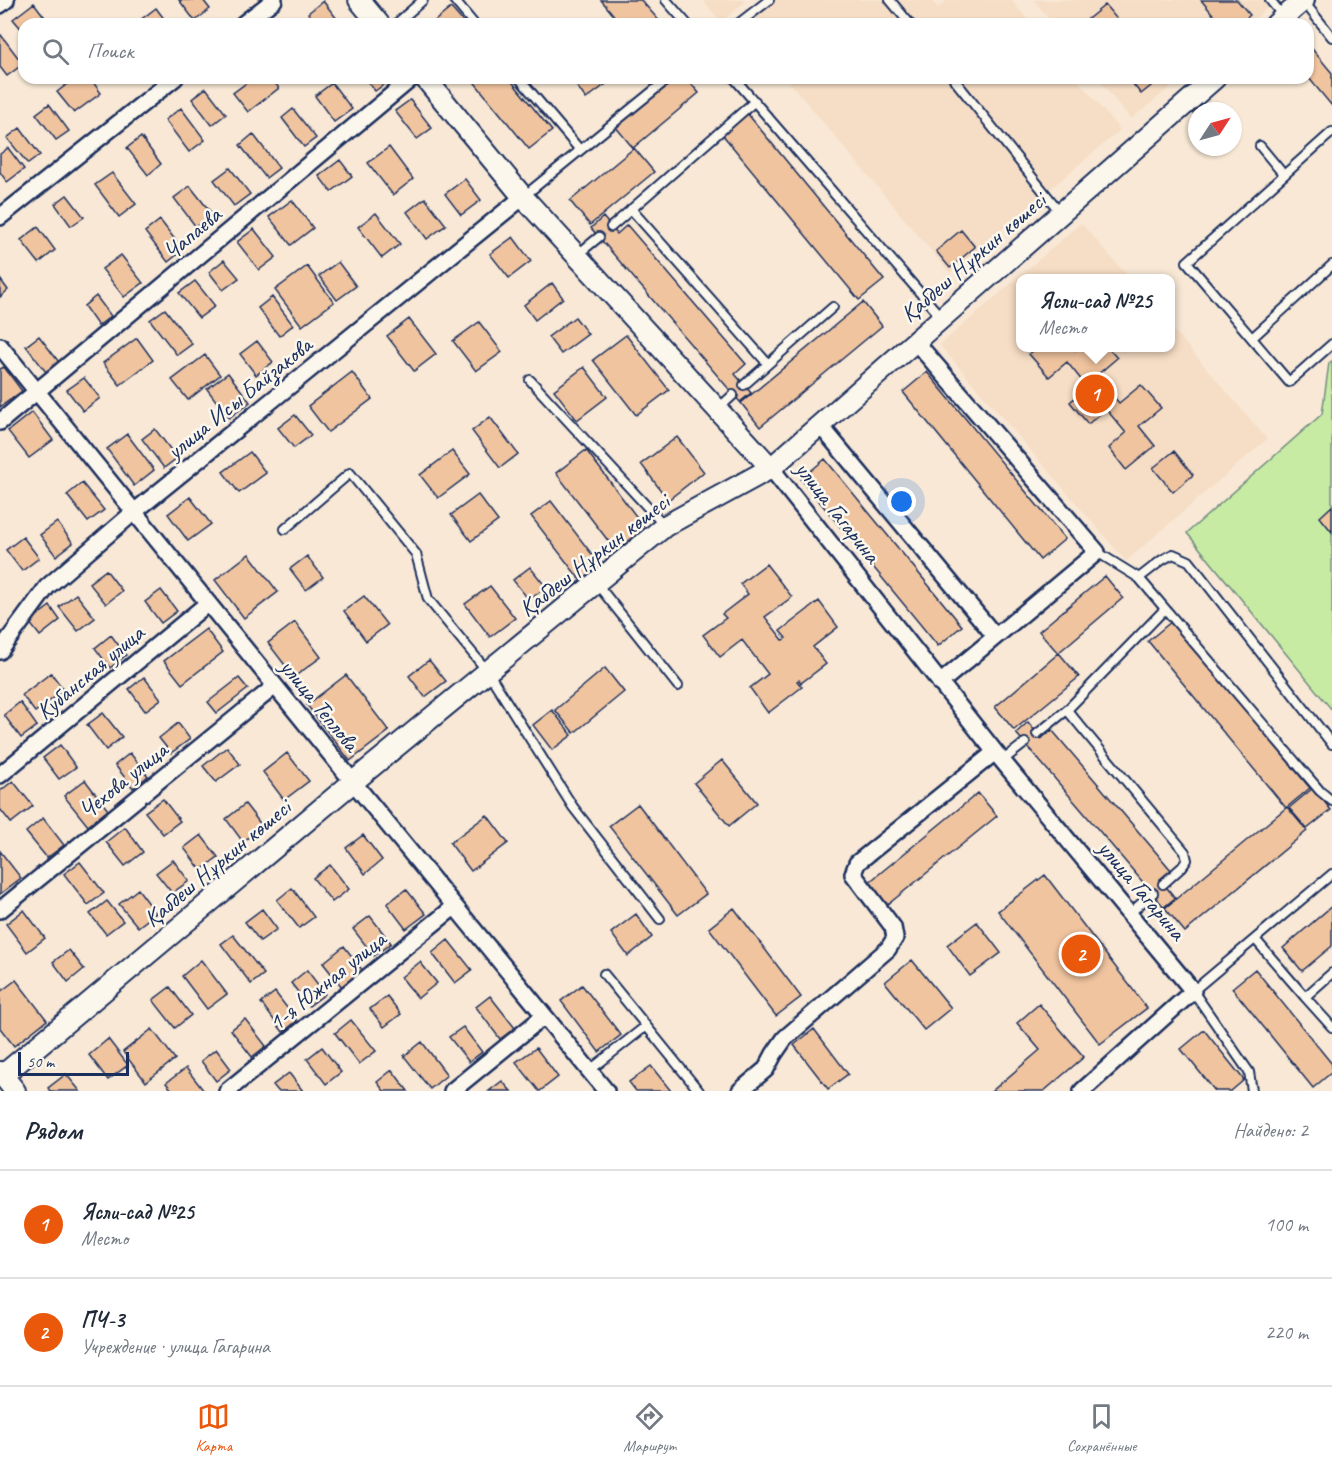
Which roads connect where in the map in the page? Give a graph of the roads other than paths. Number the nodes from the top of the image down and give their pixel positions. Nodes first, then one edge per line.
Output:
1 (6, 0) edge
2 (273, 0) edge
3 (359, 0) edge
4 (423, 0) edge
5 (454, 0) edge
6 (666, 0) edge
7 (769, 0) edge
8 (891, 0) edge
9 (1270, 0) edge
10 (1303, 0) edge
11 (0, 5) edge
12 (250, 18) edge
13 (374, 18) edge
14 (403, 18) edge
15 (469, 18) edge
16 (682, 18) edge
17 (746, 18) edge
18 (905, 18) edge
19 (1279, 18) edge
20 (1282, 18) edge
21 (1332, 37) edge
22 (167, 84) edge
23 (405, 84) edge
24 (430, 84) edge
25 (524, 84) edge
26 (662, 84) edge
27 (739, 84) edge
28 (958, 84) edge
29 (1208, 84) edge
30 (755, 101) junction
31 (1332, 132) edge
32 (1260, 146) dead end
33 (580, 150) junction
34 (1284, 175) junction
35 (523, 197) junction
36 (631, 209) junction
37 (1061, 213) junction
38 (0, 217) edge
39 (610, 226) dead end
40 (599, 237) dead end
41 (577, 256) junction
42 (1332, 265) edge
43 (833, 307) dead end
44 (942, 318) junction
45 (1252, 338) junction
46 (915, 341) junction
47 (1332, 344) edge
48 (0, 346) edge
49 (768, 364) junction
50 (530, 380) dead end
51 (744, 385) dead end
52 (38, 391) junction
53 (734, 395) dead end
54 (717, 409) junction
55 (0, 422) edge
56 (820, 425) junction
57 (771, 468) junction
58 (134, 512) junction
59 (665, 526) junction
60 (285, 529) dead end
61 (1096, 552) junction
62 (1139, 578) junction
63 (596, 583) junction
64 (208, 603) junction
65 (1165, 609) junction
66 (995, 636) junction
67 (0, 651) edge
68 (488, 672) junction
69 (940, 683) junction
70 (275, 686) junction
71 (678, 686) dead end
72 (1067, 710) junction
73 (1037, 734) dead end
74 (1025, 744) dead end
75 (1332, 744) edge
76 (999, 757) junction
77 (0, 775) edge
78 (353, 782) junction
79 (1332, 801) edge
80 (1332, 874) edge
81 (1163, 884) dead end
82 (1153, 893) dead end
83 (454, 907) junction
84 (0, 910) edge
85 (1129, 914) junction
86 (660, 919) dead end
87 (1255, 939) junction
88 (1332, 973) edge
89 (604, 974) dead end
90 (1193, 992) junction
91 (1305, 996) junction
92 (544, 1016) junction
93 (646, 1026) junction
94 (1332, 1027) edge
95 (589, 1071) junction
96 (1, 1075) edge
97 (15, 1091) edge
98 (227, 1091) edge
99 (452, 1091) edge
100 (606, 1091) edge
101 (699, 1091) edge
102 (740, 1091) edge
103 (1082, 1091) edge
104 (1252, 1091) edge

1 - 11 street
2 - 12 street
3 - 13 street
4 - 14 lane
5 - 15 lane
6 - 16 lane
7 - 17 lane
8 - 18 lane
9 - 19 lane
10 - 20 street
10 - 21 lane
22 - 38 street
23 - 52 street, Чапаева
24 - 35 street, улица Гагарина
25 - 33 lane
26 - 33 lane
27 - 30 lane
28 - 37 lane
29 - 37 street, Қабдеш Нұркин көшесі
30 - 36 lane
30 - 44 lane
31 - 34 lane
32 - 34 lane
33 - 35 lane
34 - 45 lane
35 - 41 street, улица Гагарина
35 - 58 street, улица Исы Байзакова
36 - 39 lane
36 - 49 lane
37 - 44 street, Қабдеш Нұркин көшесі
40 - 41 lane
41 - 54 street, улица Гагарина
42 - 45 lane
43 - 49 lane
44 - 46 street, Қабдеш Нұркин көшесі
45 - 47 lane
46 - 56 street, Қабдеш Нұркин көшесі
46 - 61 street
48 - 52 street, улица Теплова
49 - 51 lane
50 - 59 lane
52 - 55 street, Чапаева
52 - 58 street, улица Теплова
53 - 54 lane
54 - 57 street, улица Гагарина
56 - 57 street, Қабдеш Нұркин көшесі
56 - 66 street
57 - 59 street, Қабдеш Нұркин көшесі
57 - 69 street, улица Гагарина
58 - 64 street, улица Теплова
58 - 67 street, улица Исы Байзакова
59 - 63 street, Қабдеш Нұркин көшесі
60 - 68 lane
61 - 62 lane
61 - 66 street
62 - 65 lane
62 - 75 lane
63 - 68 street, Қабдеш Нұркин көшесі
63 - 71 lane
64 - 70 street, улица Теплова
64 - 77 street, Кубанская улица
65 - 72 lane
65 - 79 lane
66 - 69 street
68 - 78 street, Қабдеш Нұркин көшесі
68 - 86 lane
69 - 76 street, улица Гагарина
70 - 78 street, улица Теплова
70 - 84 street, Чехова улица
72 - 73 lane
72 - 81 lane
74 - 76 lane
76 - 85 street, улица Гагарина
76 - 102 street
78 - 83 street, улица Теплова
78 - 96 street, Қабдеш Нұркин көшесі
80 - 87 lane
82 - 85 lane
83 - 92 street, улица Теплова
83 - 98 street, 1-я Южная улица
85 - 90 street, улица Гагарина
87 - 90 lane
87 - 91 lane
88 - 91 lane
89 - 93 lane
90 - 103 street
90 - 104 lane
91 - 94 lane
92 - 95 street, улица Теплова
92 - 99 street
93 - 95 lane
93 - 101 lane
95 - 100 street, улица Теплова
96 - 97 street

